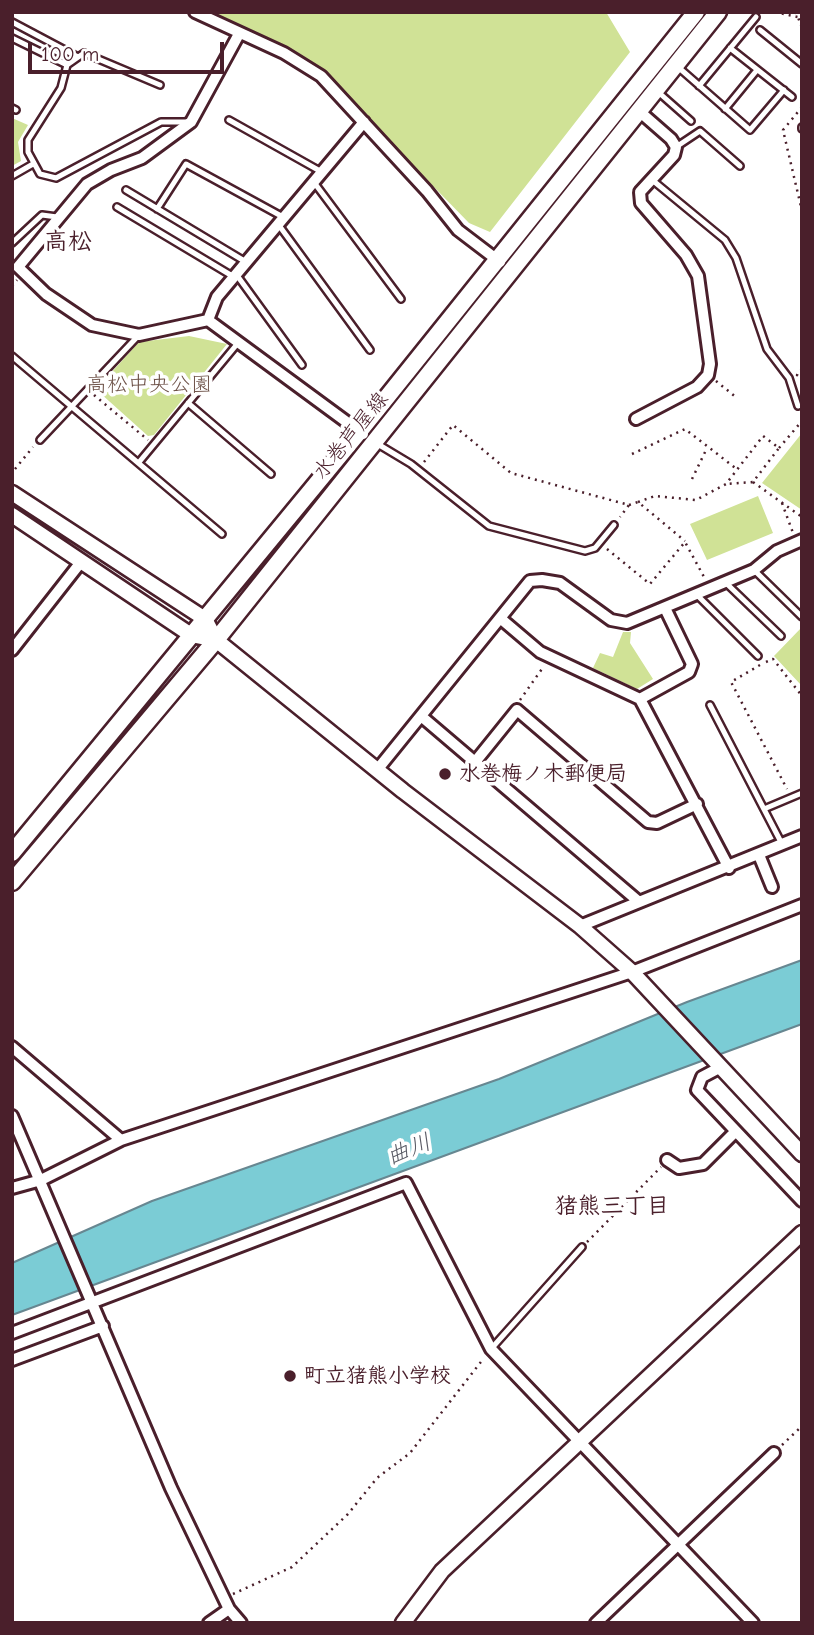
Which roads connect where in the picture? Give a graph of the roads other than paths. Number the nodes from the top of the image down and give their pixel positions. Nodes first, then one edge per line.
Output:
1 (195, 12) edge
2 (696, 12) edge
3 (718, 12) edge
4 (756, 17) dead end
5 (12, 22) edge
6 (760, 30) dead end
7 (239, 34) junction
8 (12, 38) edge
9 (730, 48) junction
10 (78, 58) junction
11 (802, 64) edge
12 (67, 65) junction
13 (676, 65) junction
14 (757, 69) junction
15 (160, 85) dead end
16 (699, 86) junction
17 (656, 90) junction
18 (784, 90) junction
19 (792, 97) dead end
20 (725, 109) junction
21 (639, 111) junction
22 (229, 120) dead end
23 (691, 121) dead end
24 (191, 122) junction
25 (364, 122) junction
26 (676, 147) junction
27 (33, 164) junction
28 (740, 166) dead end
29 (320, 171) junction
30 (12, 176) edge
31 (651, 178) junction
32 (313, 181) junction
33 (126, 190) dead end
34 (117, 207) dead end
35 (157, 209) junction
36 (57, 217) junction
37 (281, 221) junction
38 (12, 243) edge
39 (246, 262) junction
40 (504, 266) junction
41 (235, 275) junction
42 (401, 299) dead end
43 (208, 320) junction
44 (139, 335) junction
45 (240, 341) junction
46 (370, 350) dead end
47 (12, 356) edge
48 (302, 365) dead end
49 (188, 403) junction
50 (798, 406) dead end
51 (73, 407) junction
52 (636, 419) dead end
53 (359, 432) junction
54 (40, 440) road end
55 (374, 442) junction
56 (140, 461) junction
57 (271, 474) dead end
58 (12, 493) edge
59 (12, 515) edge
60 (614, 525) road end
61 (222, 534) dead end
62 (799, 541) edge
63 (81, 562) junction
64 (754, 570) junction
65 (726, 583) junction
66 (697, 595) junction
67 (665, 608) junction
68 (802, 617) edge
69 (500, 618) junction
70 (205, 619) junction
71 (191, 635) junction
72 (780, 636) dead end
73 (216, 640) junction
74 (12, 650) edge
75 (758, 656) dead end
76 (640, 699) junction
77 (710, 705) dead end
78 (421, 716) junction
79 (475, 762) junction
80 (377, 770) junction
81 (802, 793) edge
82 (697, 804) junction
83 (764, 809) junction
84 (802, 836) edge
85 (782, 844) junction
86 (12, 853) edge
87 (759, 855) junction
88 (729, 868) junction
89 (12, 883) edge
90 (772, 887) dead end
91 (638, 901) junction
92 (802, 905) edge
93 (580, 926) junction
94 (632, 972) junction
95 (12, 1047) edge
96 (717, 1065) junction
97 (12, 1116) edge
98 (736, 1132) junction
99 (121, 1140) junction
100 (802, 1154) edge
101 (667, 1160) road end
102 (41, 1180) junction
103 (12, 1188) edge
104 (802, 1201) edge
105 (802, 1233) edge
106 (582, 1247) road end
107 (92, 1304) junction
108 (103, 1326) junction
109 (12, 1334) edge
110 (491, 1349) junction
111 (12, 1360) edge
112 (581, 1442) junction
113 (775, 1453) road end
114 (679, 1545) junction
115 (229, 1609) junction
116 (209, 1623) edge
117 (241, 1623) edge
118 (403, 1623) edge
119 (596, 1623) edge
120 (753, 1623) edge

1 - 7 street
2 - 40 main road, 水巻芦屋線
3 - 13 main road, 水巻芦屋線
4 - 9 lane
5 - 10 lane
6 - 11 lane
7 - 24 street
7 - 25 street
8 - 12 lane
9 - 14 lane
9 - 16 lane
10 - 12 lane
10 - 15 lane
12 - 27 lane
13 - 16 lane
13 - 17 main road, 水巻芦屋線
14 - 18 lane
14 - 20 lane
16 - 20 lane
17 - 21 main road, 水巻芦屋線
17 - 23 lane
18 - 19 lane
18 - 20 lane
21 - 26 street
21 - 40 main road, 水巻芦屋線
22 - 29 lane
24 - 27 lane
24 - 36 street
25 - 29 street
25 - 40 street
26 - 28 lane
26 - 31 street
27 - 30 lane
29 - 32 street
31 - 50 lane
31 - 52 street
32 - 37 street
32 - 42 lane
33 - 35 lane
34 - 41 lane
35 - 37 lane
35 - 39 lane
36 - 38 lane
36 - 44 street
37 - 39 street
37 - 46 lane
39 - 41 street
40 - 53 main road, 水巻芦屋線
40 - 55 main road, 水巻芦屋線
41 - 43 street
41 - 48 lane
43 - 44 street
43 - 45 street
44 - 51 lane
45 - 49 lane
45 - 53 street
47 - 51 lane
49 - 56 lane
49 - 57 lane
51 - 54 lane
51 - 56 lane
53 - 55 street
53 - 70 main road, 水巻芦屋線
55 - 60 lane
55 - 73 main road, 水巻芦屋線
56 - 61 lane
58 - 70 street
59 - 63 street
62 - 64 street
63 - 71 street
63 - 74 street
64 - 65 street
64 - 68 lane
65 - 66 street
65 - 72 lane
66 - 67 street
66 - 75 lane
67 - 69 street
67 - 76 street
69 - 76 street
69 - 78 street
70 - 71 main road, 水巻芦屋線
70 - 73 street
71 - 73 street
71 - 86 main road, 水巻芦屋線
73 - 80 street
73 - 89 main road, 水巻芦屋線
76 - 82 street
77 - 83 lane
78 - 79 street
78 - 80 street
79 - 82 street
79 - 91 street
80 - 93 street
81 - 83 lane
82 - 88 street
83 - 85 lane
84 - 85 street
85 - 87 street
87 - 88 street
87 - 90 street
88 - 91 street
91 - 93 street
92 - 94 street
93 - 94 street
94 - 96 street
94 - 99 street
95 - 99 street
96 - 98 street
96 - 100 street
97 - 102 street
98 - 101 street
98 - 104 street
99 - 102 street
102 - 103 street
102 - 107 street
105 - 112 street
106 - 110 lane
107 - 108 street
107 - 109 street
107 - 110 street
108 - 111 street
108 - 115 street
110 - 112 street
112 - 114 street
112 - 118 street
113 - 114 street
114 - 119 street
114 - 120 street
115 - 116 street
115 - 117 street

